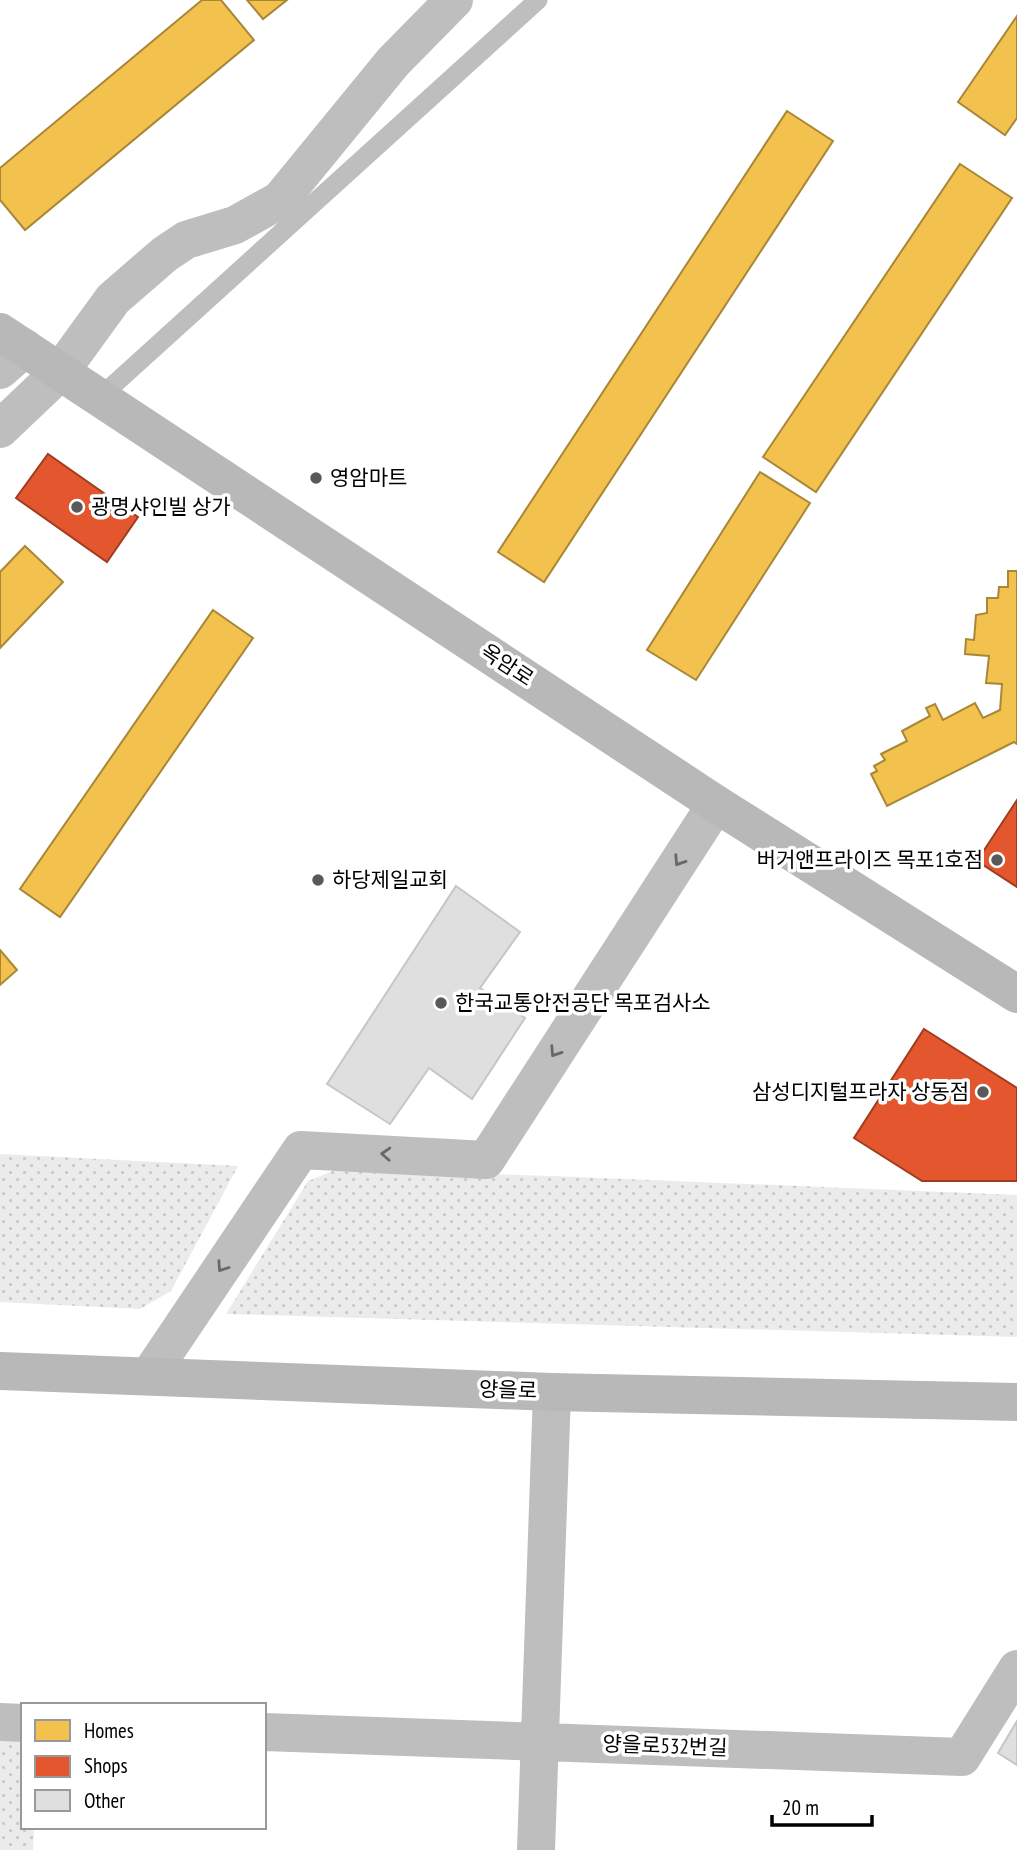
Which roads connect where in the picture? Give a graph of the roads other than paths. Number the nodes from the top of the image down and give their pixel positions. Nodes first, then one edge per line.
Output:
1 (454, 0) edge
2 (538, 0) edge
3 (8, 350) edge
4 (60, 372) junction
5 (100, 397) junction
6 (0, 429) edge
7 (716, 804) junction
8 (1017, 994) edge
9 (6, 1373) edge
10 (149, 1376) junction
11 (552, 1392) junction
12 (1017, 1402) edge
13 (1017, 1669) edge
14 (0, 1722) edge
15 (21, 1723) edge
16 (266, 1732) edge
17 (540, 1742) junction
18 (536, 1850) edge

1 - 4 street
2 - 5 lane
3 - 4 street, 옥암로
4 - 5 street, 옥암로
4 - 6 street
5 - 7 street, 옥암로
7 - 8 street, 옥암로
7 -> 10 street
9 - 10 street, 양을로
10 - 11 street, 양을로
11 - 12 street, 양을로
11 - 17 street
13 - 17 street, 양을로532번길
14 - 15 street
16 - 17 street, 양을로532번길
17 - 18 street

